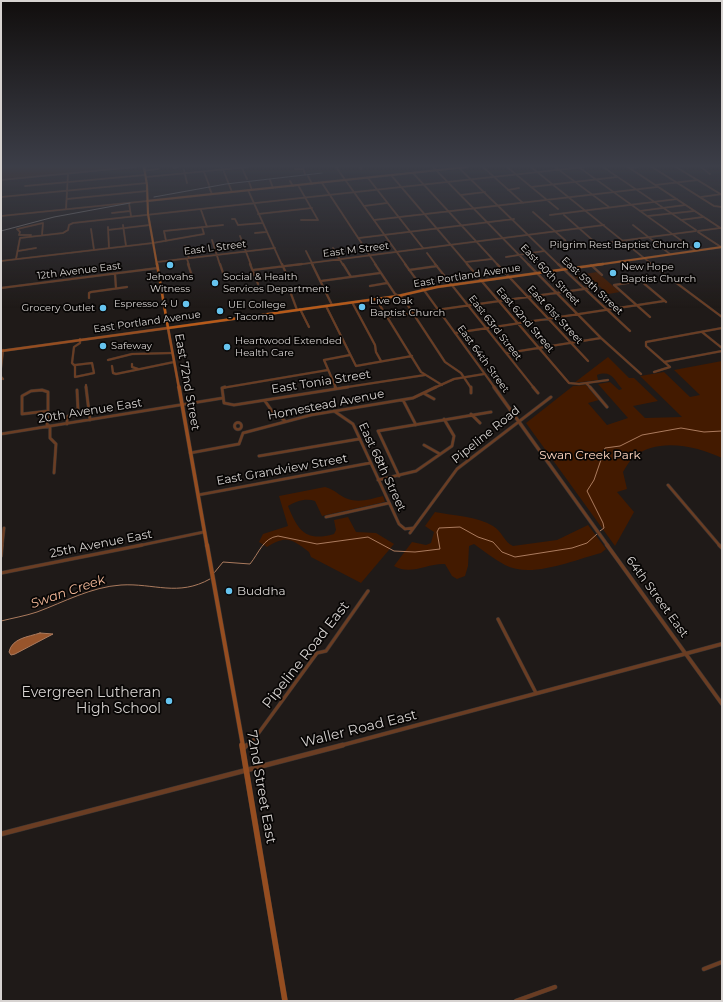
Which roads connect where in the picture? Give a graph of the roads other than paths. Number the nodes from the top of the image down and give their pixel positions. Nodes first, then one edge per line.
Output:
1 (22, 214) edge
2 (148, 214) joint
3 (202, 214) edge
4 (258, 214) edge
5 (315, 214) edge
6 (342, 214) edge
7 (370, 214) edge
8 (396, 214) edge
9 (424, 214) joint
10 (451, 214) edge
11 (479, 214) edge
12 (508, 214) edge
13 (535, 214) edge
14 (561, 214) edge
15 (589, 214) edge
16 (644, 214) edge
17 (665, 214) edge
18 (672, 214) edge
19 (699, 214) edge
20 (550, 215) dead end
21 (564, 215) dead end
22 (1, 216) edge
23 (97, 216) dead end
24 (131, 216) joint
25 (648, 216) junction
26 (399, 217) junction
27 (704, 217) junction
28 (232, 219) dead end
29 (90, 220) junction
30 (97, 220) junction
31 (301, 220) dead end
32 (374, 220) junction
33 (514, 220) junction
34 (681, 220) junction
35 (68, 221) dead end
36 (73, 223) junction
37 (262, 223) junction
38 (488, 223) junction
39 (150, 225) junction
40 (224, 225) dead end
41 (604, 225) junction
42 (462, 226) junction
43 (633, 226) dead end
44 (124, 227) junction
45 (202, 227) junction
46 (207, 227) junction
47 (580, 228) junction
48 (721, 228) edge
49 (437, 229) junction
50 (697, 231) junction
51 (266, 232) junction
52 (411, 232) junction
53 (555, 232) junction
54 (255, 233) dead end
55 (673, 234) junction
56 (42, 235) junction
57 (385, 235) junction
58 (530, 235) junction
59 (30, 236) junction
60 (240, 236) dead end
61 (358, 238) junction
62 (504, 238) junction
63 (649, 238) junction
64 (212, 240) dead end
65 (166, 241) junction
66 (623, 241) junction
67 (477, 242) junction
68 (153, 243) junction
69 (566, 243) dead end
70 (450, 245) junction
71 (126, 246) junction
72 (185, 246) dead end
73 (722, 247) edge
74 (36, 248) dead end
75 (109, 248) junction
76 (275, 248) junction
77 (333, 248) dead end
78 (423, 248) junction
79 (94, 250) junction
80 (18, 251) junction
81 (306, 251) dead end
82 (544, 251) junction
83 (696, 251) junction
84 (246, 252) junction
85 (397, 252) junction
86 (427, 253) dead end
87 (670, 254) junction
88 (217, 255) junction
89 (369, 255) junction
90 (519, 255) junction
91 (506, 257) dead end
92 (644, 258) junction
93 (16, 259) junction
94 (188, 259) junction
95 (341, 259) junction
96 (493, 259) junction
97 (1, 260) edge
98 (157, 262) junction
99 (465, 262) junction
100 (312, 263) junction
101 (591, 265) junction
102 (282, 266) junction
103 (437, 266) junction
104 (158, 268) junction
105 (564, 269) junction
106 (253, 270) junction
107 (409, 270) junction
108 (222, 273) dead end
109 (380, 273) junction
110 (537, 273) junction
111 (115, 274) junction
112 (602, 275) dead end
113 (192, 276) dead end
114 (351, 277) junction
115 (510, 277) junction
116 (289, 280) dead end
117 (320, 281) junction
118 (481, 281) junction
119 (387, 283) junction
120 (258, 284) dead end
121 (452, 285) junction
122 (370, 286) dead end
123 (598, 286) dead end
124 (127, 287) dead end
125 (1, 288) edge
126 (116, 288) junction
127 (285, 288) dead end
128 (584, 289) junction
129 (424, 290) junction
130 (556, 293) junction
131 (398, 296) junction
132 (528, 297) junction
133 (89, 298) dead end
134 (376, 299) junction
135 (499, 301) junction
136 (352, 302) junction
137 (332, 305) junction
138 (636, 305) junction
139 (326, 306) junction
140 (468, 306) junction
141 (299, 310) junction
142 (438, 310) junction
143 (607, 310) junction
144 (413, 314) junction
145 (578, 314) junction
146 (387, 317) junction
147 (650, 317) dead end
148 (722, 317) edge
149 (548, 319) junction
150 (518, 324) junction
151 (168, 328) junction
152 (309, 328) dead end
153 (487, 328) junction
154 (722, 328) edge
155 (630, 331) dead end
156 (702, 331) junction
157 (455, 333) junction
158 (601, 338) junction
159 (80, 340) junction
160 (571, 343) junction
161 (539, 348) junction
162 (722, 348) edge
163 (2, 350) edge
164 (722, 351) edge
165 (172, 352) junction
166 (350, 354) junction
167 (506, 354) junction
168 (412, 356) junction
169 (108, 360) dead end
170 (381, 361) junction
171 (588, 361) dead end
172 (174, 362) junction
173 (664, 362) junction
174 (132, 364) dead end
175 (75, 365) junction
176 (112, 366) dead end
177 (1, 368) edge
178 (138, 369) junction
179 (328, 370) junction
180 (654, 372) dead end
181 (484, 374) junction
182 (641, 374) dead end
183 (425, 375) junction
184 (464, 377) junction
185 (608, 380) dead end
186 (587, 384) junction
187 (86, 385) dead end
188 (442, 385) junction
189 (336, 389) junction
190 (77, 390) dead end
191 (471, 393) dead end
192 (538, 393) dead end
193 (425, 394) junction
194 (551, 396) dead end
195 (223, 398) junction
196 (434, 399) dead end
197 (265, 400) junction
198 (403, 400) junction
199 (181, 405) junction
200 (608, 407) dead end
201 (48, 411) junction
202 (334, 411) junction
203 (491, 412) dead end
204 (471, 414) junction
205 (90, 420) junction
206 (444, 420) junction
207 (286, 421) junction
208 (518, 421) junction
209 (67, 424) junction
210 (416, 424) junction
211 (480, 424) dead end
212 (50, 426) junction
213 (240, 428) dead end
214 (245, 432) junction
215 (1, 434) edge
216 (359, 438) junction
217 (424, 445) dead end
218 (190, 453) junction
219 (440, 454) junction
220 (259, 456) dead end
221 (370, 463) junction
222 (54, 473) dead end
223 (399, 476) junction
224 (378, 480) junction
225 (668, 486) dead end
226 (198, 495) junction
227 (576, 501) joint
228 (389, 503) junction
229 (326, 517) dead end
230 (4, 528) dead end
231 (413, 528) junction
232 (204, 532) junction
233 (410, 533) dead end
234 (722, 548) edge
235 (1, 556) edge
236 (1, 573) edge
237 (212, 576) joint
238 (368, 591) dead end
239 (498, 619) dead end
240 (722, 644) edge
241 (686, 654) junction
242 (537, 694) junction
243 (722, 704) edge
244 (243, 749) junction
245 (247, 770) junction
246 (1, 834) edge
247 (722, 962) edge
248 (704, 969) dead end
249 (555, 987) dead end
250 (285, 1001) edge
251 (516, 1001) edge

1 - 22 street
2 - 24 street
2 - 39 main road, East 72nd Street
3 - 46 street
4 - 37 street
5 - 31 street
6 - 61 street
7 - 32 street, East 64th Street
8 - 26 street
9 - 26 street
9 - 49 street, East 62nd Street
10 - 42 street, East 61st Street
11 - 38 street, East 60th Street
12 - 33 street, East 59th Street
13 - 53 street
14 - 20 street
15 - 41 street
16 - 25 street
17 - 25 street
18 - 34 street
19 - 27 street
21 - 47 street
23 - 30 street
24 - 30 street
25 - 55 street
26 - 32 street
26 - 52 street
27 - 34 street
27 - 48 street
28 - 37 street
29 - 30 street
29 - 36 street
29 - 79 street
32 - 57 street, East 64th Street
33 - 38 street
33 - 58 street, East 59th Street
34 - 50 street
35 - 36 street
36 - 56 street
37 - 51 street
38 - 42 street
38 - 62 street, East 60th Street
39 - 44 street
39 - 68 main road, East 72nd Street
40 - 46 street
41 - 47 street, East M Street
41 - 66 street
42 - 49 street
42 - 67 street, East 61st Street
43 - 63 street
44 - 71 street
44 - 75 street
45 - 46 street
45 - 65 street
45 - 65 street
47 - 53 street, East M Street
47 - 66 street
48 - 50 street
49 - 52 street
49 - 70 street, East 62nd Street
50 - 55 street
50 - 73 street
51 - 54 street
51 - 76 street
52 - 57 street
52 - 78 street
53 - 58 street, East M Street
53 - 69 street
55 - 63 street
55 - 83 street
56 - 59 street
56 - 59 street
57 - 61 street
57 - 85 street, East 64th Street
58 - 62 street, East M Street
58 - 82 street, East 59th Street
59 - 80 street
60 - 84 street
61 - 89 street
62 - 67 street, East M Street
62 - 90 street, East 60th Street
63 - 66 street
63 - 87 street
64 - 88 street
65 - 68 street
66 - 92 street
67 - 70 street, East M Street
67 - 96 street, East 61st Street
68 - 71 street
68 - 98 main road, East 72nd Street
70 - 78 street, East M Street
70 - 99 street, East 62nd Street
71 - 75 street
72 - 94 street
73 - 83 main road, East Portland Avenue
74 - 80 street
75 - 79 street
76 - 84 street, East L Street
76 - 102 street
77 - 95 street
78 - 85 street, East M Street
79 - 93 street
80 - 93 street
81 - 100 street
82 - 90 street
82 - 105 street, East 59th Street
83 - 87 main road, East Portland Avenue
84 - 88 street, East L Street
84 - 106 street
85 - 89 street, East M Street
85 - 107 street, East 64th Street
86 - 103 street, East 63rd Street
87 - 92 main road, East Portland Avenue
88 - 94 street, East L Street
88 - 108 street
89 - 95 street, East M Street
89 - 109 street
90 - 91 street
90 - 110 street, East 60th Street
92 - 101 main road, East Portland Avenue
92 - 148 street
93 - 97 street
94 - 98 street, East L Street
94 - 113 street
95 - 100 street, East M Street
95 - 114 street
96 - 99 street
96 - 115 street, East 61st Street
98 - 104 main road, East 72nd Street
99 - 118 street, East 62nd Street
100 - 102 street, East M Street
100 - 117 street
101 - 105 main road, East Portland Avenue
101 - 112 street
102 - 106 street, East M Street
102 - 116 street
103 - 107 street
103 - 121 street, East 63rd Street
104 - 111 street, 12th Avenue East
104 - 151 main road, East 72nd Street
105 - 110 main road, East Portland Avenue
105 - 128 street, East 59th Street
106 - 120 street
107 - 129 street, East 64th Street
109 - 114 street
109 - 119 street
110 - 115 main road, East Portland Avenue
110 - 130 street, East 60th Street
111 - 125 street, 12th Avenue East
111 - 126 street
114 - 117 street
115 - 118 main road, East Portland Avenue
115 - 132 street, East 61st Street
117 - 137 street
118 - 121 main road, East Portland Avenue
118 - 135 street, East 62nd Street
119 - 122 street
119 - 131 street
121 - 129 main road, East Portland Avenue
121 - 140 street, East 63rd Street
123 - 128 street
124 - 126 street
126 - 133 street
127 - 141 street
128 - 130 street
128 - 143 street, East 59th Street
129 - 131 main road, East Portland Avenue
129 - 142 street, East 64th Street
130 - 132 street
130 - 145 street, East 60th Street
131 - 134 main road, East Portland Avenue
131 - 144 street
132 - 135 street
132 - 149 street, East 61st Street
134 - 136 main road, East Portland Avenue
134 - 146 street
135 - 140 street
135 - 150 street, East 62nd Street
136 - 137 main road, East Portland Avenue
136 - 170 street
137 - 139 main road, East Portland Avenue
138 - 138 street
138 - 143 street
138 - 147 street
139 - 141 main road, East Portland Avenue
139 - 166 street
140 - 142 street
140 - 153 street, East 63rd Street
141 - 151 main road, East Portland Avenue
141 - 152 street
142 - 144 street
142 - 157 street, East 64th Street
143 - 145 street
143 - 155 street, East 59th Street
144 - 146 street
144 - 184 street
145 - 149 street
145 - 158 street, East 60th Street
146 - 168 street
149 - 150 street
149 - 160 street, East 61st Street
150 - 153 street
150 - 161 street, East 62nd Street
151 - 159 main road, East Portland Avenue
151 - 165 main road, East 72nd Street
153 - 157 street
153 - 167 street, East 63rd Street
154 - 156 street
156 - 162 street
156 - 173 street
157 - 181 street, East 64th Street
158 - 160 street
158 - 182 street, East 60th Street
159 - 163 main road, East Portland Avenue
159 - 175 street
160 - 161 street
160 - 171 street, East 61st Street
161 - 167 street
161 - 186 street, East 62nd Street
163 - 177 street
164 - 173 street
165 - 169 street
165 - 172 main road, East 72nd Street
166 - 170 street
166 - 179 street
167 - 192 street, East 63rd Street
168 - 170 street
168 - 183 street
172 - 178 street
172 - 199 main road, East 72nd Street
173 - 180 street
174 - 178 street
175 - 175 street
176 - 178 street
179 - 189 street
179 - 195 street
181 - 184 street, Homestead Avenue
181 - 208 street, East 64th Street
183 - 188 street
183 - 189 street, East Tonia Street
184 - 188 street, Homestead Avenue
184 - 191 street
185 - 186 street
186 - 200 street
187 - 205 street
188 - 193 street, Homestead Avenue
189 - 197 street, East Tonia Street
190 - 209 street
193 - 196 street
193 - 198 street, Homestead Avenue
194 - 208 street, Pipeline Road
195 - 197 street, East Tonia Street
195 - 199 street, 20th Avenue East
197 - 207 street
198 - 202 street, Homestead Avenue
198 - 210 street
199 - 205 street, 20th Avenue East
199 - 218 main road, East 72nd Street
201 - 201 street
201 - 212 street
202 - 207 street, Homestead Avenue
202 - 216 street, East 68th Street
203 - 204 street
204 - 206 street
204 - 211 street
205 - 209 street, 20th Avenue East
206 - 210 street
206 - 219 street
207 - 214 street, Homestead Avenue
208 - 227 street, East 64th Street
208 - 231 street, Pipeline Road
209 - 212 street, 20th Avenue East
210 - 223 street
212 - 215 street, 20th Avenue East
212 - 222 street
213 - 214 street
214 - 218 street
216 - 220 street
216 - 221 street, East 68th Street
217 - 219 street
218 - 226 main road, East 72nd Street
219 - 223 street
221 - 224 street, East 68th Street
221 - 226 street, East Grandview Street
223 - 224 street
224 - 228 street, East 68th Street
225 - 234 street
226 - 232 main road, East 72nd Street
227 - 241 street, 64th Street East
228 - 229 street
228 - 231 street, East 68th Street
230 - 235 street
231 - 233 street, Pipeline Road
232 - 236 street, 25th Avenue East
232 - 237 main road, East 72nd Street
237 - 244 main road, 72nd Street East
238 - 244 street, Pipeline Road East
239 - 242 street
240 - 241 street, Waller Road East
241 - 242 street, Waller Road East
241 - 243 street, 64th Street East
242 - 245 street, Waller Road East
244 - 245 main road, 72nd Street East
245 - 246 street, Waller Road East
245 - 250 main road, 72nd Street East
247 - 248 street
249 - 251 street

